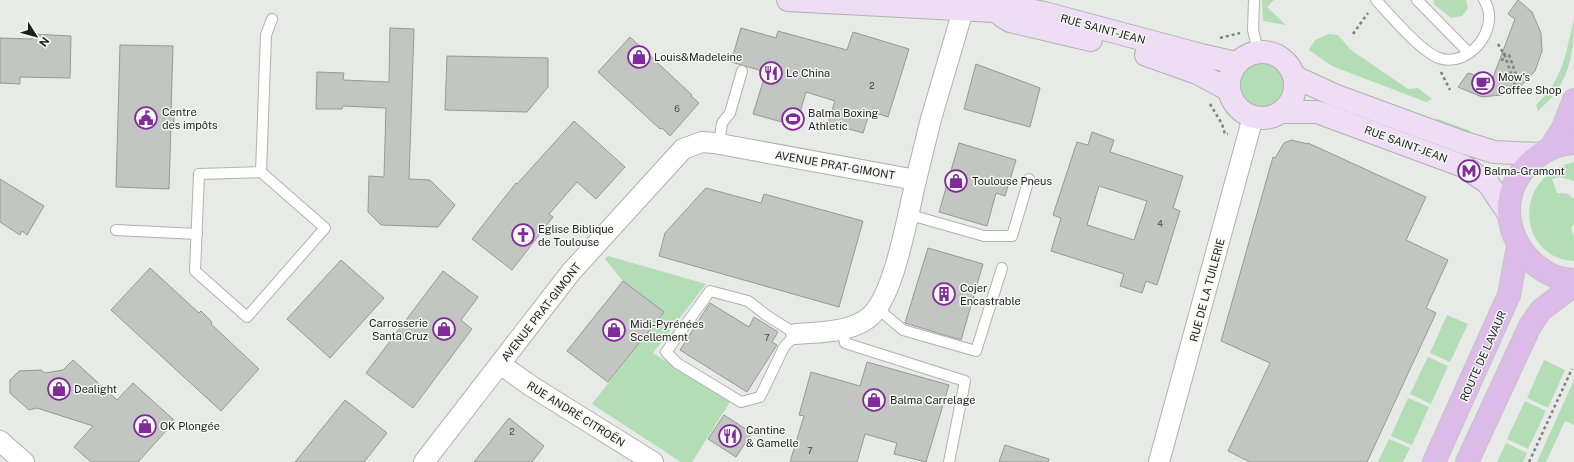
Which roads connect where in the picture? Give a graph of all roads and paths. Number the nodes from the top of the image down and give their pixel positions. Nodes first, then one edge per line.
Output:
1 (788, 0) edge
2 (1254, 0) edge
3 (1376, 0) edge
4 (1416, 0) edge
5 (1484, 0) edge
6 (965, 5) edge
7 (994, 11) junction
8 (1370, 11) dead end
9 (272, 20) dead end
10 (1353, 34) dead end
11 (1498, 44) dead end
12 (1258, 51) junction
13 (1469, 53) junction
14 (1504, 54) junction
15 (1502, 61) dead end
16 (1236, 63) junction
17 (1438, 65) dead end
18 (742, 71) dead end
19 (1295, 77) junction
20 (1519, 83) dead end
21 (1515, 85) dead end
22 (1229, 90) junction
23 (1450, 90) dead end
24 (1206, 99) dead end
25 (1574, 100) edge
26 (1282, 112) junction
27 (1251, 126) junction
28 (1574, 143) edge
29 (719, 144) junction
30 (1544, 151) junction
31 (261, 172) junction
32 (1029, 179) dead end
33 (916, 180) junction
34 (907, 214) junction
35 (1509, 214) junction
36 (116, 230) dead end
37 (197, 234) junction
38 (1518, 246) junction
39 (1002, 268) dead end
40 (1574, 280) edge
41 (1574, 285) edge
42 (878, 309) junction
43 (842, 329) junction
44 (796, 334) junction
45 (500, 364) junction
46 (1572, 369) dead end
47 (0, 440) edge
48 (24, 462) edge
49 (424, 462) edge
50 (653, 462) edge
51 (949, 462) edge
52 (1159, 462) edge
53 (1434, 462) edge
54 (1467, 462) edge
55 (1530, 462) edge

1 - 6 street, RUE SAINT-JEAN
2 - 12 lane
3 - 13 lane
4 - 13 lane
5 - 13 lane
6 - 7 street, RUE SAINT-JEAN
6 - 33 street
7 - 16 street, RUE SAINT-JEAN
7 - 22 street, RUE SAINT-JEAN
8 - 10 path
9 - 31 lane
11 - 14 path
12 - 16 street
12 - 19 street
14 - 15 path
14 - 20 path
14 - 21 path
16 - 22 street
17 - 23 path
18 - 29 lane
19 - 26 street
19 - 30 street, RUE SAINT-JEAN
22 - 27 street
24 - 27 path
25 - 30 main road
26 - 27 street
26 - 35 street, RUE SAINT-JEAN
27 - 52 street, RUE DE LA TUILERIE
28 - 30 main road
29 - 33 street, AVENUE PRAT-GIMONT
29 - 45 street, AVENUE PRAT-GIMONT
30 - 35 main road
31 - 37 lane
31 - 37 lane
32 - 34 lane
33 - 34 street
34 - 42 street
35 - 38 main road
36 - 37 lane
38 - 40 main road
38 - 53 main road, ROUTE DE LAVAUR
39 - 42 lane
41 - 54 main road
42 - 43 street
43 - 44 street
43 - 51 lane
44 - 44 lane
45 - 49 street, AVENUE PRAT-GIMONT
45 - 50 street, RUE ANDRÉ CITROËN
46 - 55 path
47 - 48 street

